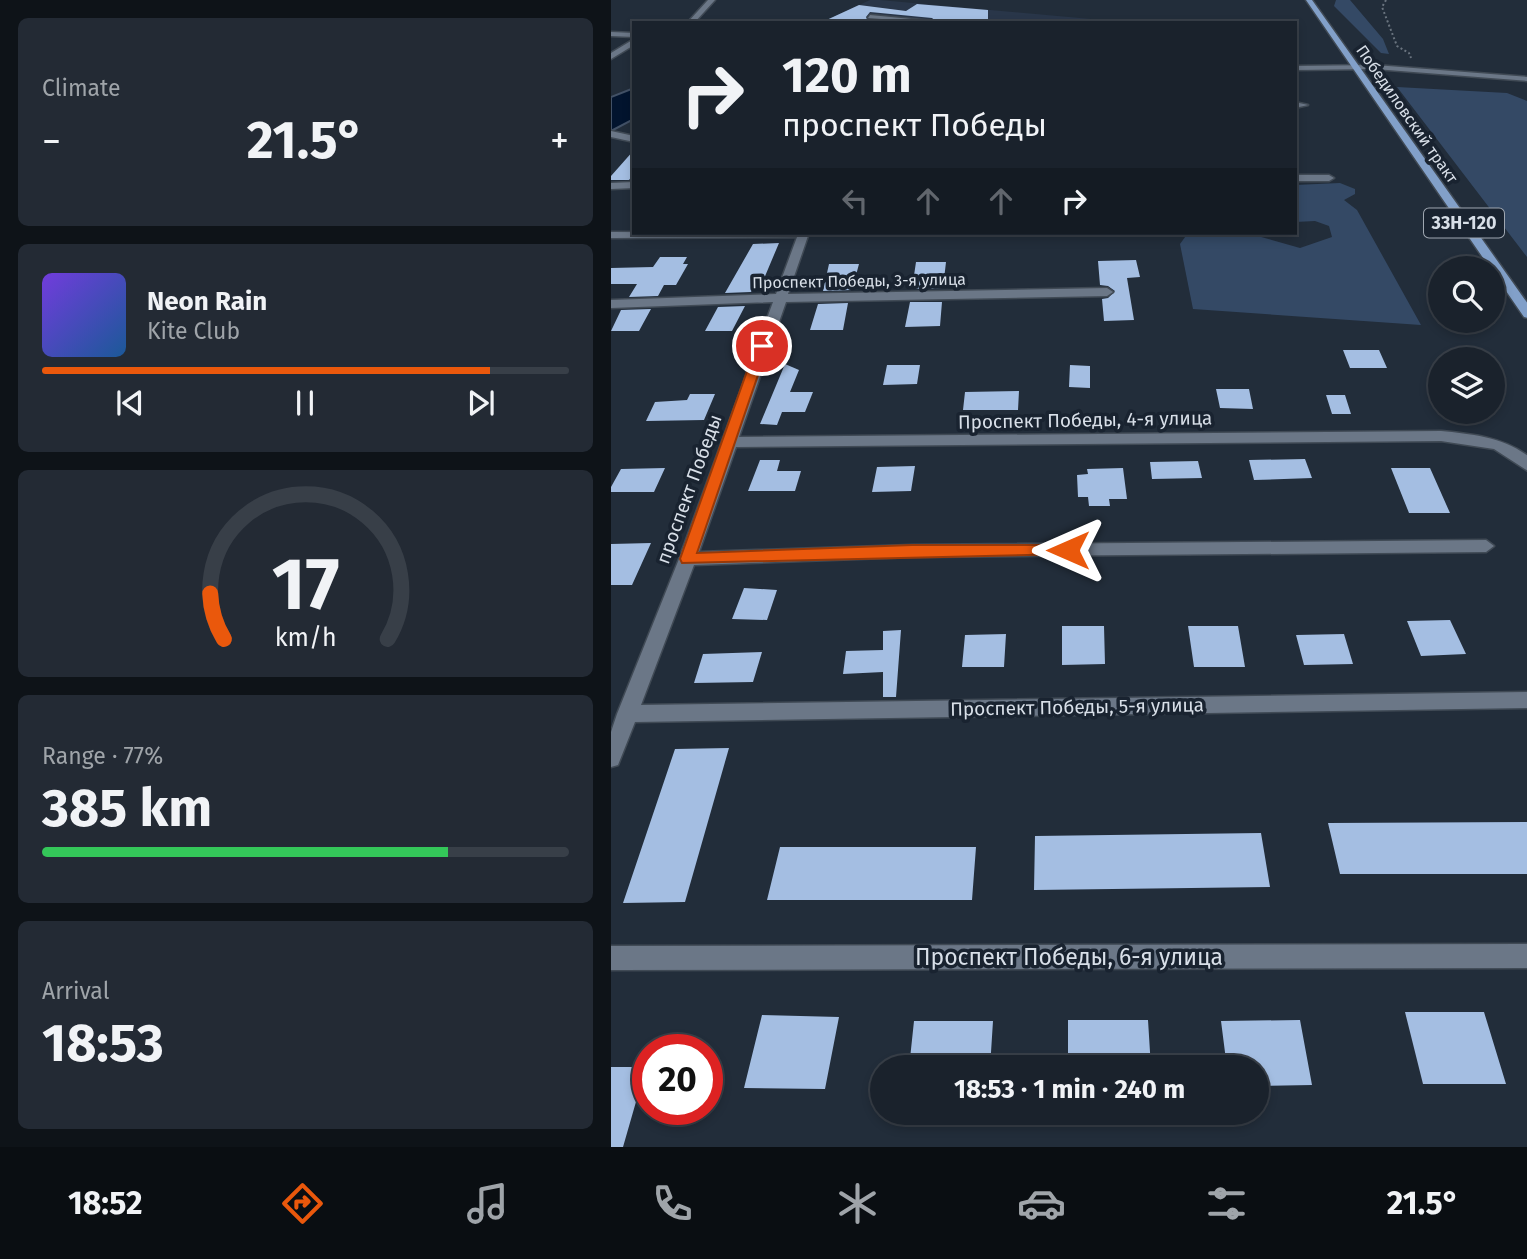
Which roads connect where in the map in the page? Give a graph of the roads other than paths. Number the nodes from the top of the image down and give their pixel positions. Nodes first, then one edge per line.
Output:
1 (712, 0) edge
2 (1309, 0) edge
3 (870, 17) dead end
4 (692, 21) edge
5 (911, 21) edge
6 (611, 34) edge
7 (632, 35) edge
8 (632, 42) edge
9 (611, 57) edge
10 (1354, 66) junction
11 (1297, 68) edge
12 (1527, 79) edge
13 (611, 134) edge
14 (632, 139) edge
15 (1297, 178) edge
16 (1329, 178) dead end
17 (632, 185) edge
18 (611, 186) edge
19 (611, 235) edge
20 (632, 235) edge
21 (802, 235) edge
22 (1107, 292) dead end
23 (779, 298) junction
24 (611, 304) edge
25 (1527, 314) edge
26 (729, 442) junction
27 (1527, 466) edge
28 (1486, 546) dead end
29 (687, 559) junction
30 (1527, 700) edge
31 (627, 714) junction
32 (611, 758) edge
33 (1527, 956) edge
34 (611, 958) edge

1 - 4 street
2 - 10 main road, Победиловский тракт / 33Н-120
3 - 5 street
6 - 7 street
8 - 9 street
10 - 11 street
10 - 12 street
10 - 25 main road, Победиловский тракт / 33Н-120
13 - 14 street
15 - 16 street
17 - 18 street
19 - 20 street
21 - 23 street, проспект Победы
22 - 23 street, Проспект Победы, 3-я улица
23 - 24 street, Проспект Победы, 3-я улица
23 - 26 street, проспект Победы
26 - 27 street, Проспект Победы, 4-я улица
26 - 29 street, проспект Победы
28 - 29 street
29 - 31 street, проспект Победы
30 - 31 street, Проспект Победы, 5-я улица
31 - 32 street, проспект Победы
33 - 34 street, Проспект Победы, 6-я улица

